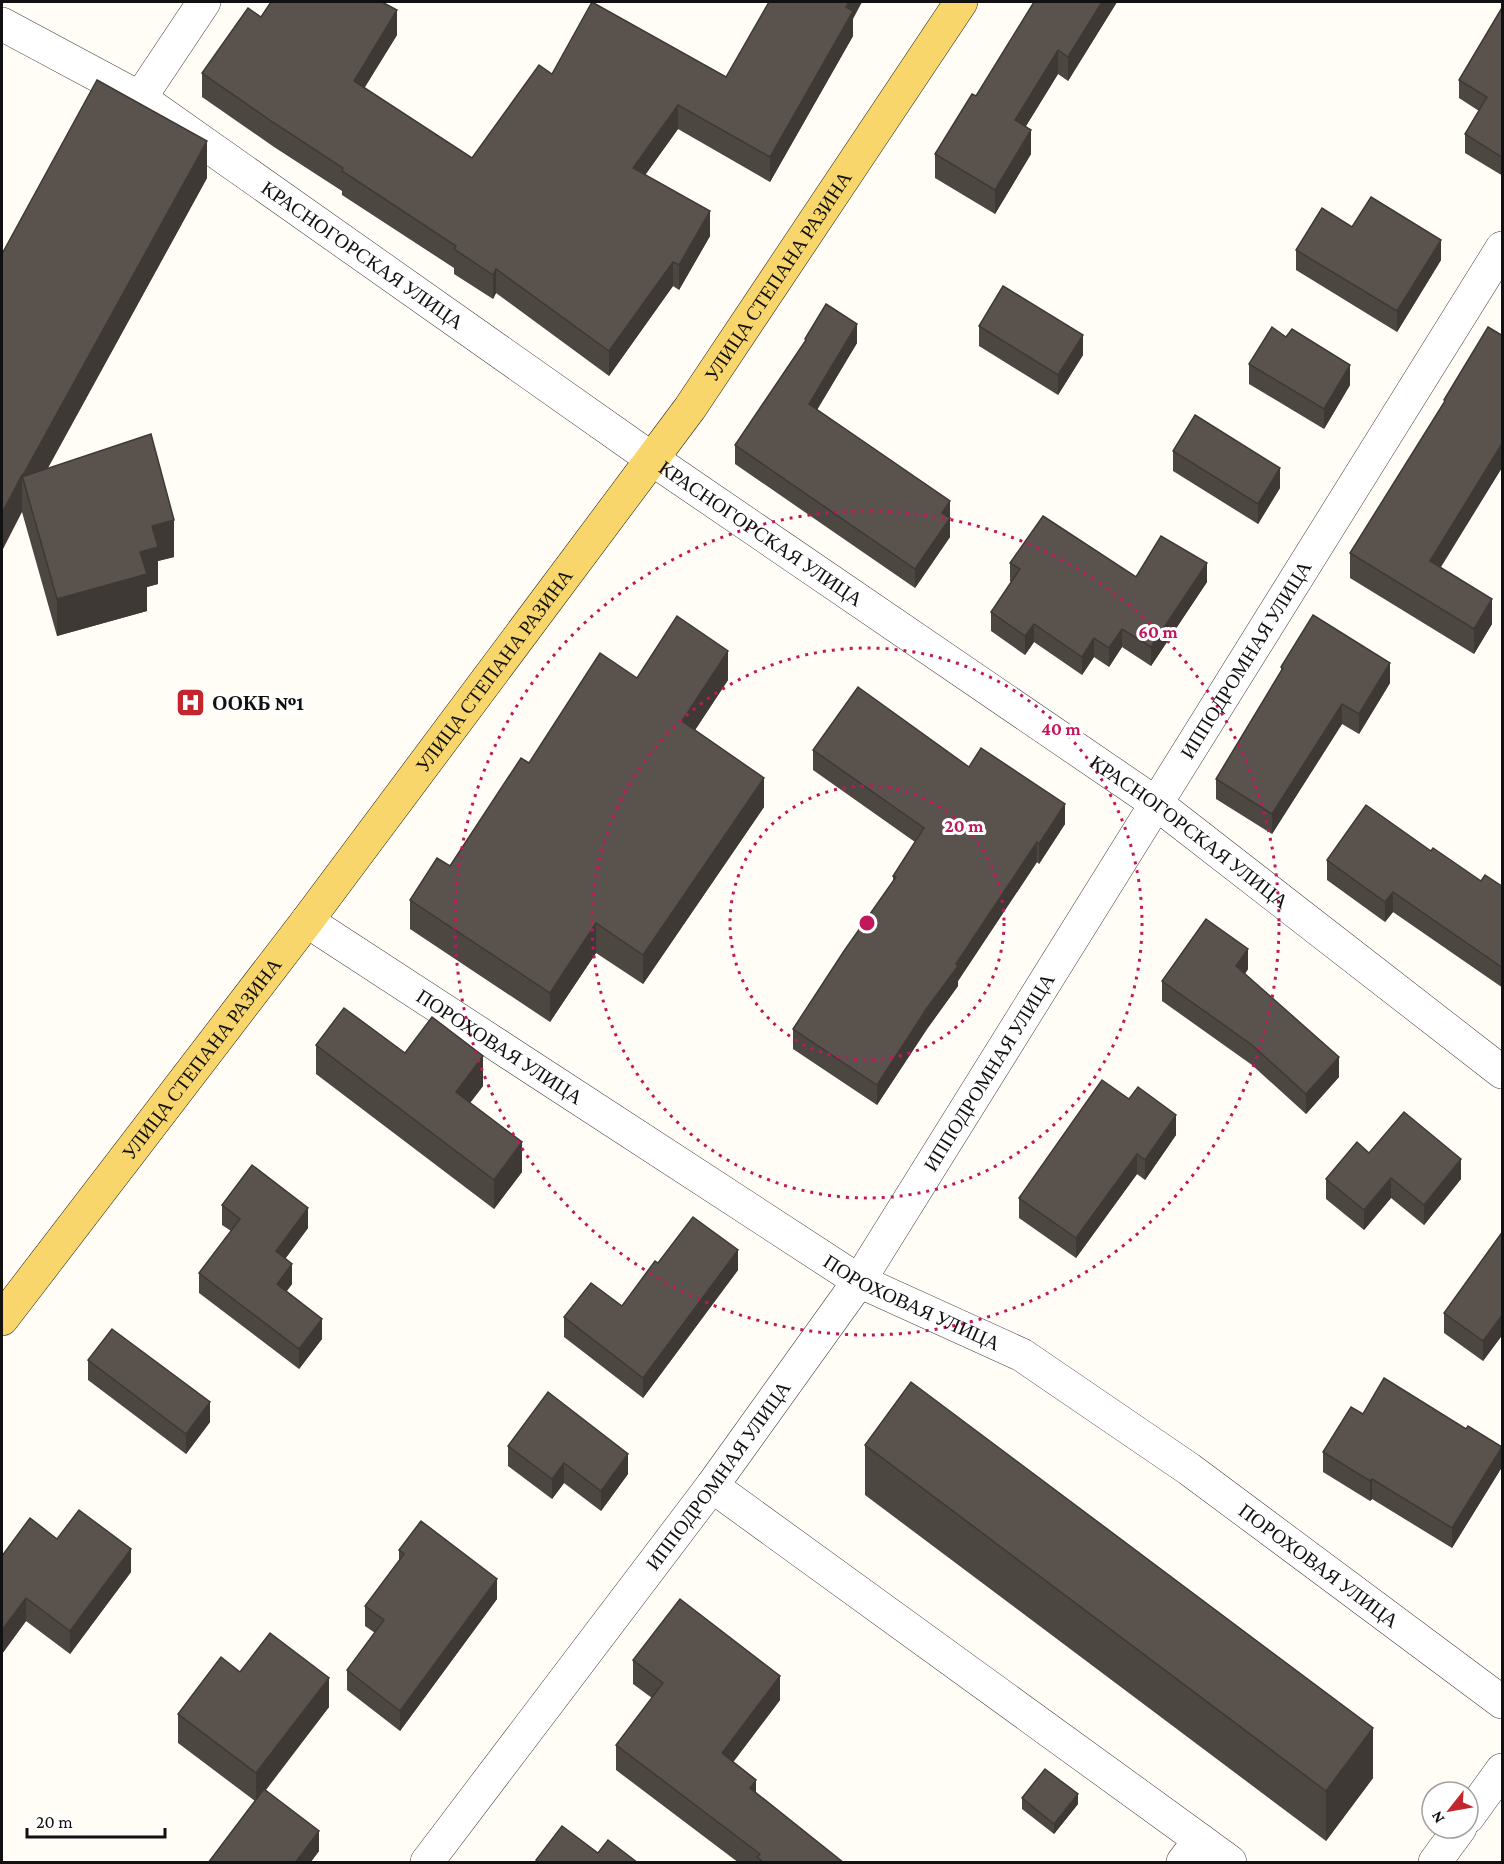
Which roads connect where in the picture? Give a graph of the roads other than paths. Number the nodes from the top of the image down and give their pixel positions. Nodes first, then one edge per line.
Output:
1 (204, 2) edge
2 (961, 2) edge
3 (2, 24) edge
4 (141, 98) junction
5 (1500, 257) edge
6 (652, 459) junction
7 (1157, 804) junction
8 (307, 921) junction
9 (1503, 1072) edge
10 (859, 1281) junction
11 (2, 1319) edge
12 (712, 1486) junction
13 (1503, 1702) edge
14 (1503, 1770) edge
15 (1480, 1801) edge
16 (1451, 1840) edge
17 (1191, 1851) edge
18 (427, 1863) edge
19 (1230, 1863) edge
20 (1435, 1863) edge

1 - 4 street
2 - 6 main road, УЛИЦА СТЕПАНА РАЗИНА
3 - 4 street, КРАСНОГОРСКАЯ УЛИЦА
4 - 6 street, КРАСНОГОРСКАЯ УЛИЦА
5 - 7 street, ИППОДРОМНАЯ УЛИЦА
6 - 7 street, КРАСНОГОРСКАЯ УЛИЦА
6 - 8 main road, УЛИЦА СТЕПАНА РАЗИНА
7 - 9 street, КРАСНОГОРСКАЯ УЛИЦА
7 - 10 street, ИППОДРОМНАЯ УЛИЦА
8 - 10 street, ПОРОХОВАЯ УЛИЦА
8 - 11 main road, УЛИЦА СТЕПАНА РАЗИНА
10 - 12 street, ИППОДРОМНАЯ УЛИЦА
10 - 13 street, ПОРОХОВАЯ УЛИЦА
12 - 17 street
12 - 18 street, ИППОДРОМНАЯ УЛИЦА
14 - 15 street
16 - 20 street
17 - 19 street

